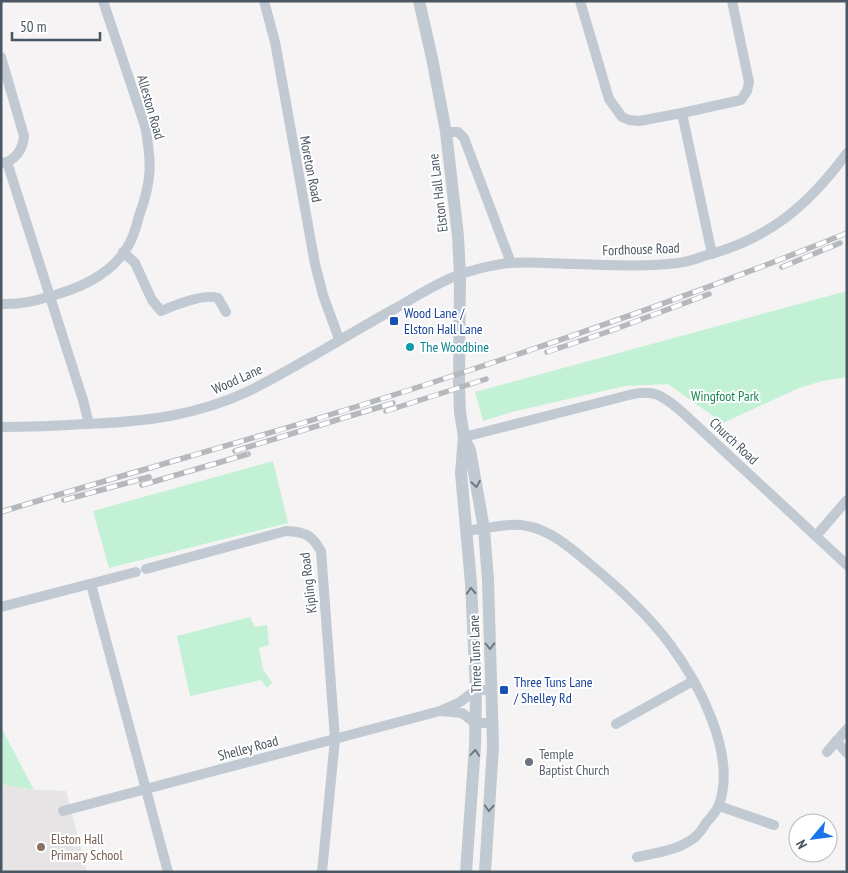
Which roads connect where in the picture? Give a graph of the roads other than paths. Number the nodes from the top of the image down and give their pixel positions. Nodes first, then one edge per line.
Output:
1 (103, 1) edge
2 (264, 1) edge
3 (419, 1) edge
4 (580, 1) edge
5 (732, 1) edge
6 (1, 57) edge
7 (682, 113) junction
8 (446, 132) junction
9 (847, 153) edge
10 (4, 163) edge
11 (123, 252) junction
12 (712, 254) junction
13 (511, 263) junction
14 (460, 275) junction
15 (51, 297) junction
16 (1, 304) edge
17 (226, 312) dead end
18 (339, 340) junction
19 (459, 383) joint
20 (89, 424) junction
21 (1, 427) edge
22 (464, 437) junction
23 (847, 500) edge
24 (484, 529) junction
25 (466, 531) junction
26 (816, 536) junction
27 (847, 565) edge
28 (91, 584) junction
29 (1, 607) edge
30 (693, 680) junction
31 (476, 690) junction
32 (491, 690) junction
33 (440, 711) junction
34 (475, 723) junction
35 (492, 723) junction
36 (616, 724) dead end
37 (847, 729) edge
38 (335, 740) junction
39 (836, 741) junction
40 (827, 752) dead end
41 (847, 753) edge
42 (146, 790) junction
43 (719, 806) junction
44 (63, 811) dead end
45 (774, 825) dead end
46 (637, 857) dead end
47 (168, 872) edge
48 (322, 872) edge
49 (466, 872) edge
50 (485, 872) edge

1 - 11 street, Alleston Road
2 - 18 street, Moreton Road
3 - 8 street, Elston Hall Lane
4 - 7 street
5 - 7 street
6 - 10 street
7 - 12 street
8 - 13 street
8 - 14 street, Elston Hall Lane
9 - 12 street, Fordhouse Road
10 - 15 street
11 - 15 street, Alleston Road
11 - 17 street
12 - 13 street, Fordhouse Road
13 - 14 street, Fordhouse Road
14 - 18 street, Wood Lane
14 - 19 street, Elston Hall Lane
15 - 16 street, Alleston Road
15 - 20 street
18 - 20 street, Wood Lane
19 - 22 street, Three Tuns Lane
20 - 21 street, Wood Lane
22 -> 24 street, Three Tuns Lane
22 - 25 street, Three Tuns Lane
22 - 26 street, Church Road
23 - 26 street
24 - 25 street
24 - 30 street
24 -> 32 street, Three Tuns Lane
31 -> 25 street, Three Tuns Lane
26 - 27 street, Church Road
28 - 29 street, Kipling Road
28 - 38 street, Kipling Road
28 - 42 street
30 - 36 street
30 - 43 street
31 - 32 street
31 - 33 street, Shelley Road
31 - 34 street, Three Tuns Lane
32 - 35 street, Three Tuns Lane
33 - 34 street, Shelley Road
33 - 38 street, Shelley Road
34 - 35 street, Shelley Road
49 -> 34 street, Three Tuns Lane
35 -> 50 street, Three Tuns Lane
37 - 39 street
38 - 42 street, Shelley Road
38 - 48 street, Kipling Road
39 - 40 street
39 - 41 street
42 - 44 street, Shelley Road
42 - 47 street
43 - 45 street
43 - 46 street

